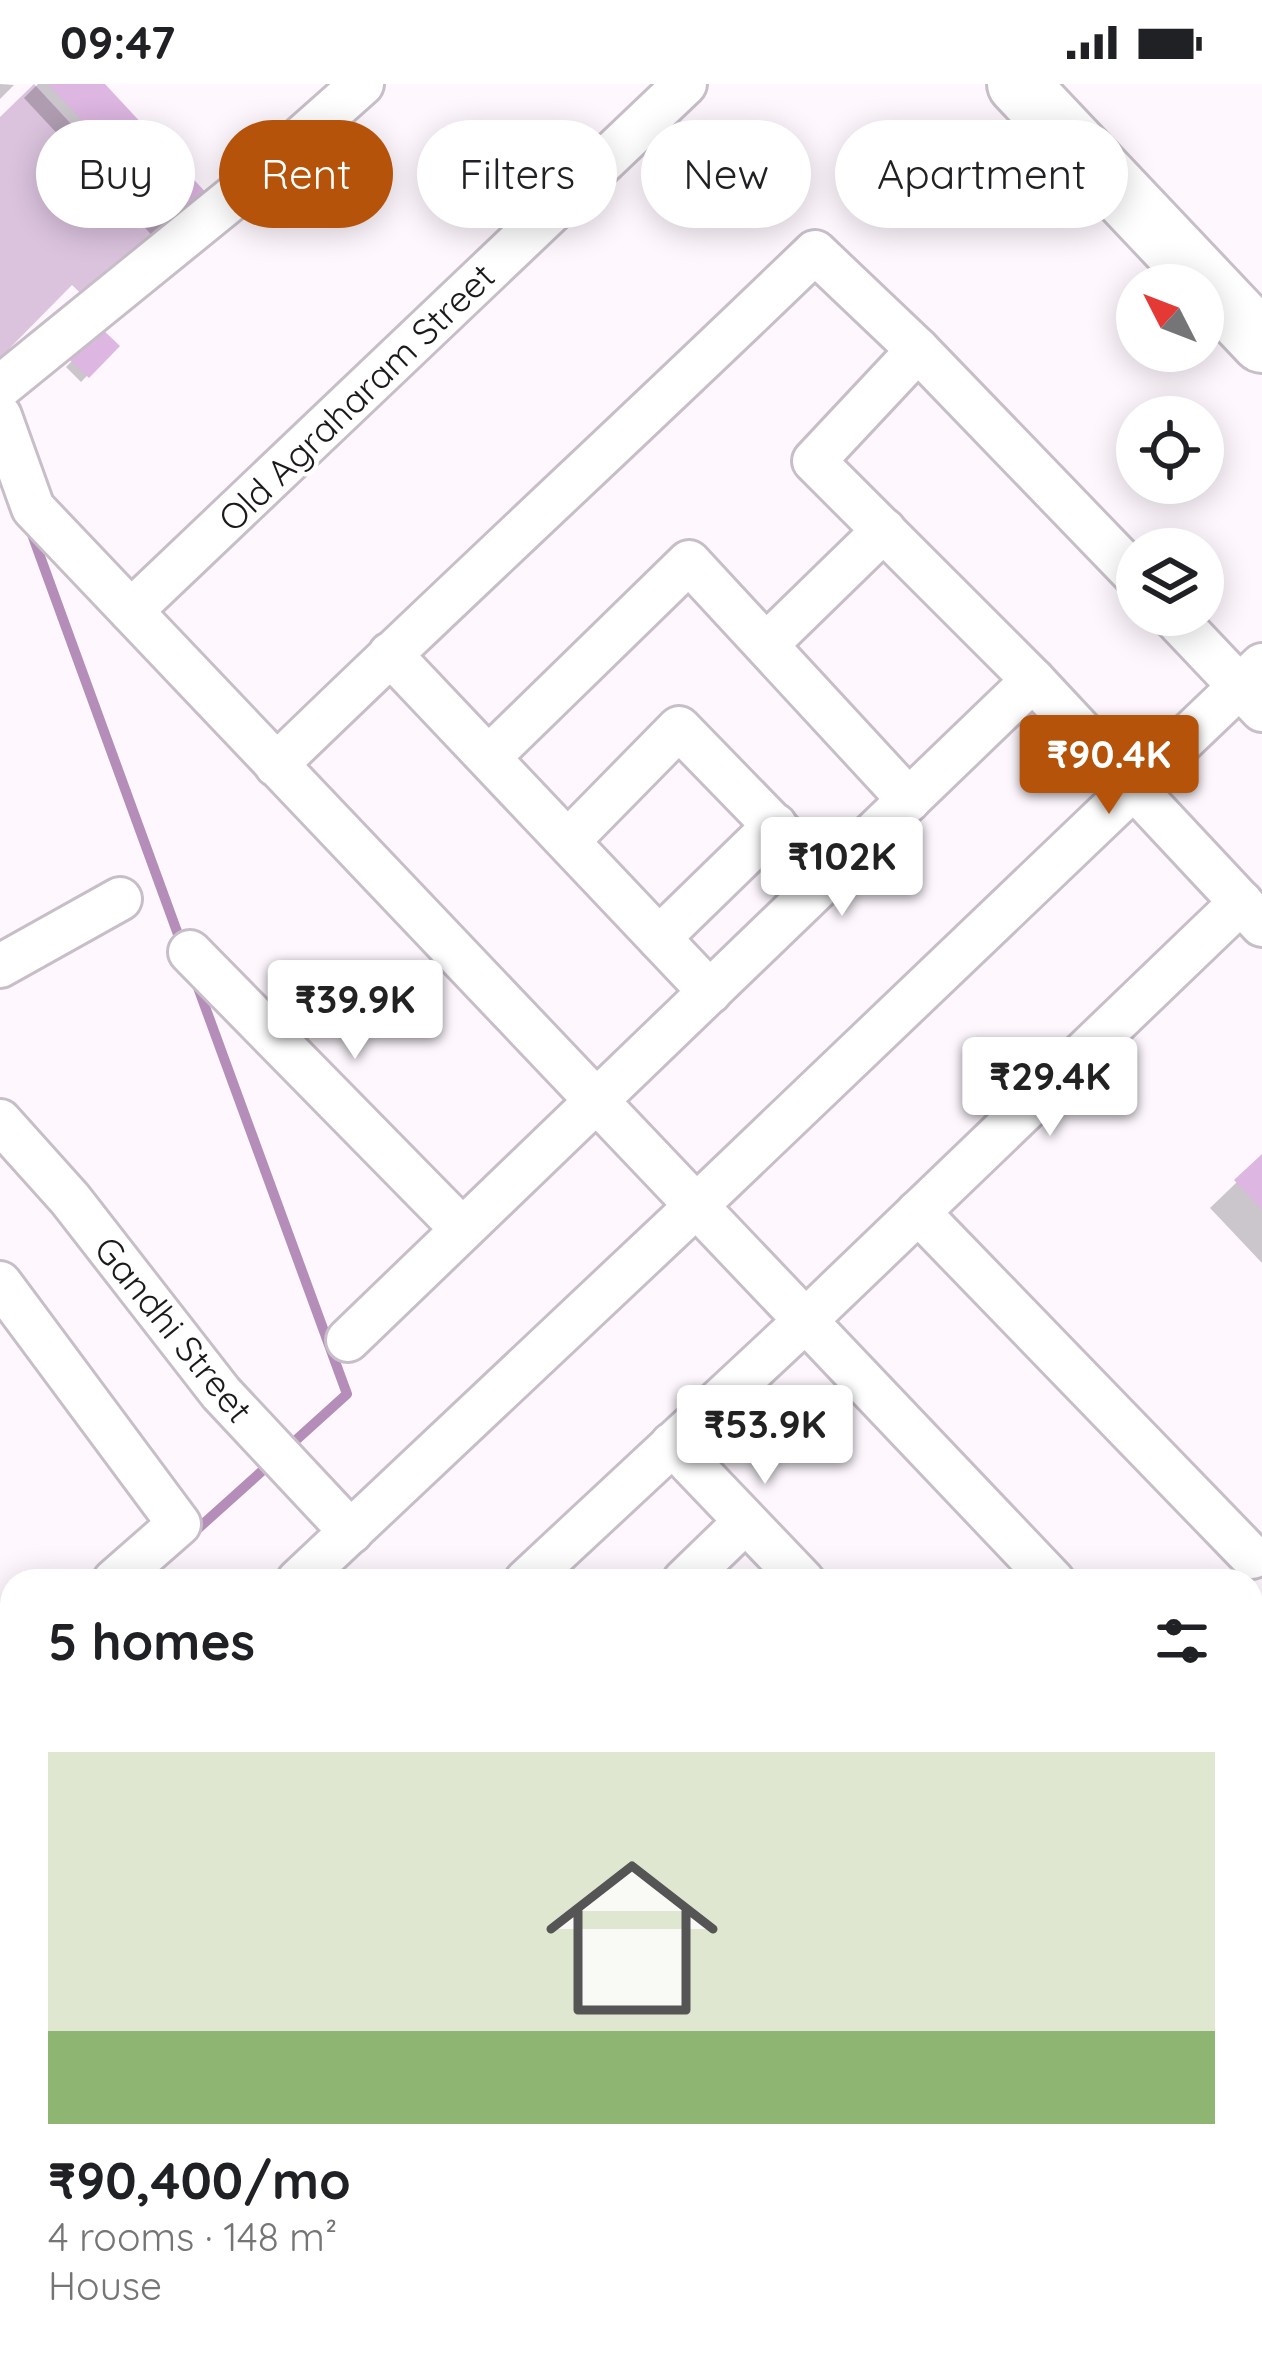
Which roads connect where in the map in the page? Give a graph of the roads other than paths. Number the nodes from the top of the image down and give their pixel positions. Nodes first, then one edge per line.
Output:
1 (362, 84) edge
2 (1018, 84) edge
3 (673, 88) edge
4 (1262, 342) edge
5 (918, 350) junction
6 (0, 387) edge
7 (0, 416) edge
8 (884, 530) junction
9 (1116, 555) edge
10 (131, 611) junction
11 (1196, 636) edge
12 (767, 644) junction
13 (390, 655) junction
14 (1033, 680) junction
15 (1254, 687) edge
16 (490, 757) junction
17 (276, 765) junction
18 (1135, 788) junction
19 (909, 800) junction
20 (775, 825) junction
21 (568, 841) junction
22 (827, 880) junction
23 (120, 899) dead end
24 (1251, 913) edge
25 (659, 938) junction
26 (190, 952) dead end
27 (0, 965) edge
28 (710, 992) junction
29 (597, 1102) junction
30 (0, 1121) edge
31 (696, 1206) junction
32 (918, 1212) junction
33 (462, 1229) junction
34 (0, 1283) edge
35 (806, 1321) junction
36 (348, 1340) dead end
37 (672, 1444) junction
38 (745, 1522) junction
39 (351, 1532) junction
40 (1247, 1562) edge
41 (128, 1569) edge
42 (311, 1569) edge
43 (551, 1569) edge
44 (696, 1569) edge
45 (791, 1569) edge
46 (1042, 1569) edge

1 - 6 street
2 - 4 street
3 - 10 street, Old Agraharam Street
5 - 8 street
5 - 9 street
5 - 13 street
7 - 10 street
8 - 12 street
8 - 14 street
10 - 17 street
11 - 15 street
12 - 16 street
12 - 19 street
13 - 16 street
13 - 17 street
14 - 18 street
14 - 19 street
15 - 18 street
16 - 21 street
17 - 29 street
18 - 24 street
18 - 31 street
19 - 22 street
20 - 21 street
20 - 22 street
20 - 25 street
21 - 25 street
22 - 28 street
23 - 27 street
24 - 32 street
25 - 28 street
26 - 33 street
28 - 29 street
29 - 31 street
29 - 33 street
30 - 39 street, Gandhi Street
31 - 35 street
31 - 39 street
32 - 35 street
32 - 40 street
33 - 36 street
34 - 41 street
35 - 37 street
35 - 46 street
37 - 38 street
37 - 43 street
38 - 44 street
38 - 45 street
39 - 42 street

